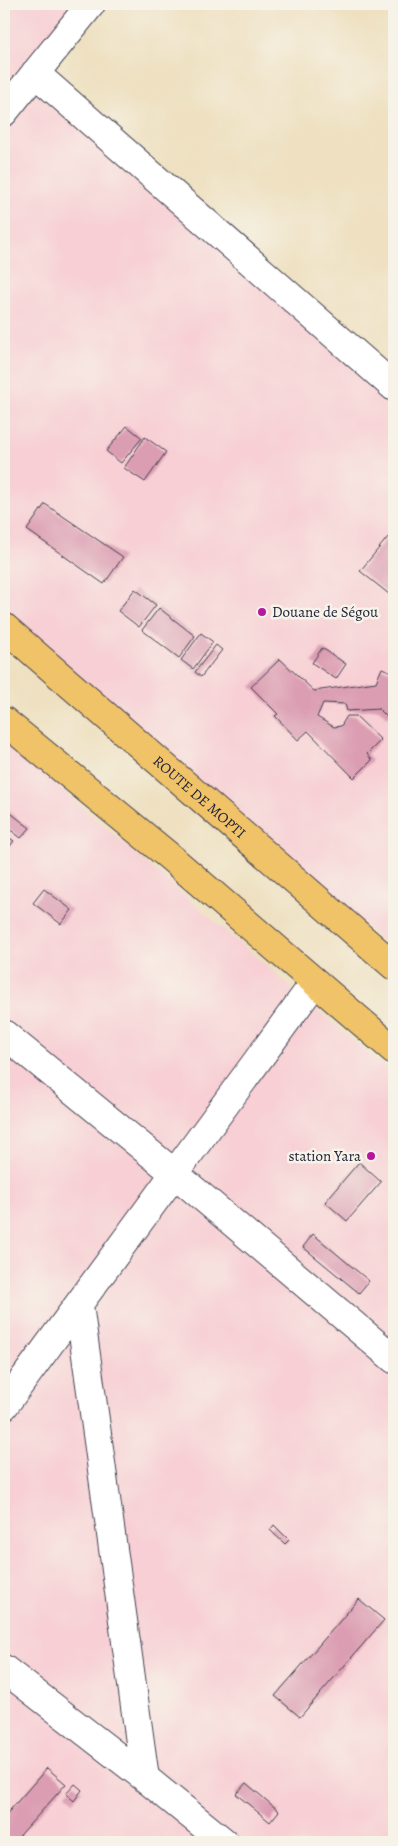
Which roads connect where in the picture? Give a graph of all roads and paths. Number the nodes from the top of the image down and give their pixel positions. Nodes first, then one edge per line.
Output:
1 (91, 4) edge
2 (35, 73) junction
3 (4, 112) edge
4 (394, 387) edge
5 (4, 627) edge
6 (4, 721) edge
7 (394, 966) edge
8 (315, 982) junction
9 (4, 1034) edge
10 (394, 1050) edge
11 (174, 1173) junction
12 (79, 1305) junction
13 (394, 1359) edge
14 (4, 1406) edge
15 (4, 1669) edge
16 (145, 1778) junction
17 (224, 1842) edge

1 - 2 street
2 - 3 street
2 - 4 street
5 - 7 highway, ROUTE DE MOPTI
6 - 8 highway
8 - 10 highway
8 - 11 street
9 - 11 street
11 - 12 street
11 - 13 street
12 - 14 street
12 - 16 street
15 - 16 street
16 - 17 street

